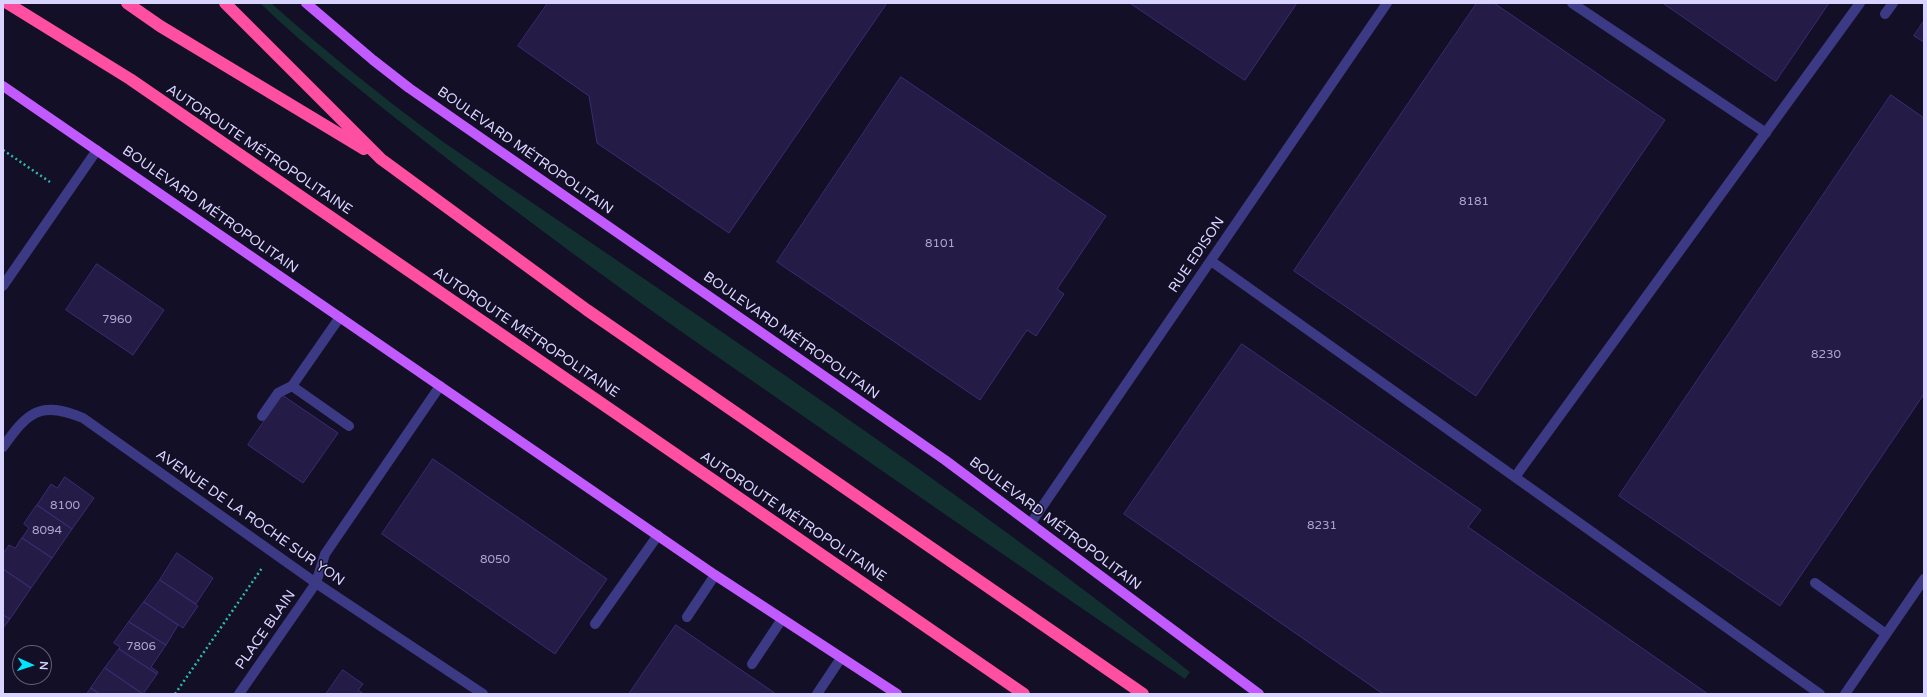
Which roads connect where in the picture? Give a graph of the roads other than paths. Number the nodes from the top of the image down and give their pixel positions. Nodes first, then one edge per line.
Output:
1 (7, 3) edge
2 (126, 3) edge
3 (225, 3) edge
4 (1387, 3) edge
5 (1572, 3) edge
6 (1860, 3) edge
7 (1893, 3) edge
8 (308, 4) edge
9 (1885, 14) dead end
10 (3, 86) edge
11 (1766, 133) junction
12 (97, 150) junction
13 (381, 159) junction
14 (1210, 261) junction
15 (3, 286) edge
16 (340, 317) junction
17 (292, 386) junction
18 (440, 386) junction
19 (262, 416) dead end
20 (349, 426) dead end
21 (3, 448) edge
22 (1515, 478) junction
23 (1031, 523) junction
24 (658, 535) junction
25 (715, 575) junction
26 (1924, 579) edge
27 (316, 583) junction
28 (1815, 583) dead end
29 (687, 617) dead end
30 (782, 619) junction
31 (595, 624) dead end
32 (1886, 634) junction
33 (841, 658) junction
34 (752, 664) dead end
35 (891, 692) edge
36 (239, 694) edge
37 (483, 694) edge
38 (817, 694) edge
39 (1024, 694) edge
40 (1143, 694) edge
41 (1259, 694) edge
42 (1820, 694) edge
43 (1845, 694) edge

1 - 39 highway, AUTOROUTE MÉTROPOLITAINE
2 - 13 highway
3 - 13 highway
4 - 14 street, RUE EDISON
5 - 11 street
6 - 11 street
7 - 9 street
8 - 23 main road, BOULEVARD MÉTROPOLITAIN
10 - 12 main road, BOULEVARD MÉTROPOLITAIN
11 - 22 street
12 - 15 street
12 - 16 main road, BOULEVARD MÉTROPOLITAIN
13 - 40 highway
14 - 22 street
14 - 23 street, RUE EDISON
16 - 17 street
16 - 18 main road, BOULEVARD MÉTROPOLITAIN
17 - 19 street
17 - 20 street
18 - 24 main road, BOULEVARD MÉTROPOLITAIN
18 - 27 street, PLACE BLAIN
21 - 27 street, AVENUE DE LA ROCHE SUR YON
22 - 42 street
23 - 41 main road, BOULEVARD MÉTROPOLITAIN
24 - 25 main road, BOULEVARD MÉTROPOLITAIN
24 - 31 street
25 - 29 street
25 - 30 main road, BOULEVARD MÉTROPOLITAIN
26 - 32 street
27 - 36 street, PLACE BLAIN
27 - 37 street, AVENUE DE LA ROCHE SUR YON
28 - 32 street
30 - 33 main road, BOULEVARD MÉTROPOLITAIN
30 - 34 street
32 - 43 street
33 - 35 main road, BOULEVARD MÉTROPOLITAIN
33 - 38 street

